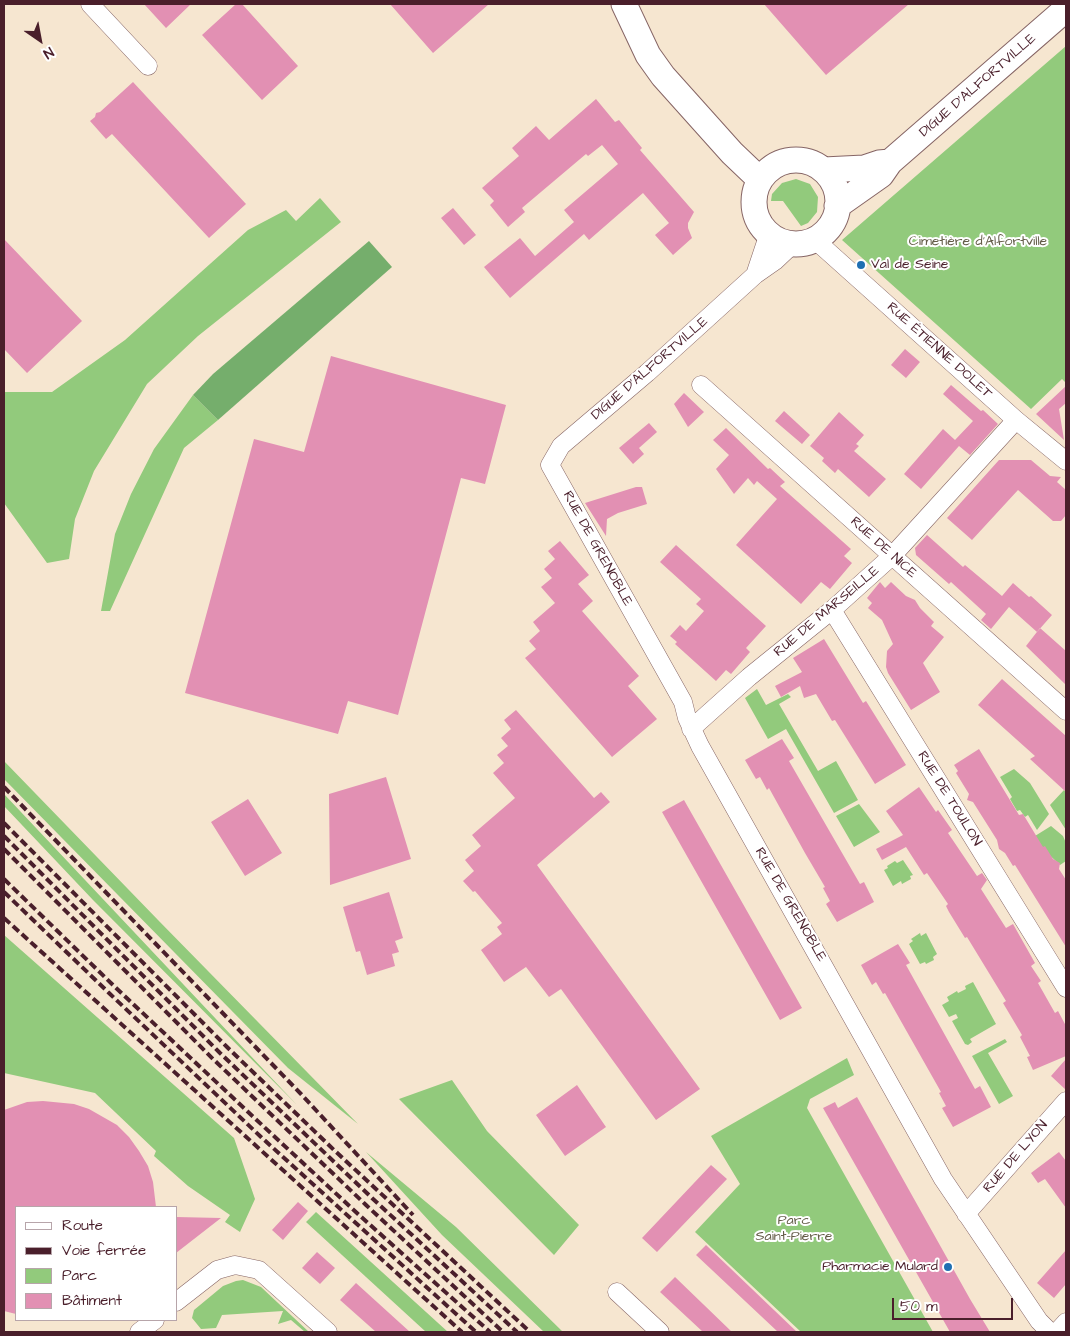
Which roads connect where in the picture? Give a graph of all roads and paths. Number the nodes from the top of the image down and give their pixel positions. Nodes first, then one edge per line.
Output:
1 (90, 4) edge
2 (624, 4) edge
3 (1066, 8) edge
4 (148, 66) dead end
5 (890, 162) junction
6 (824, 170) junction
7 (761, 178) junction
8 (837, 206) junction
9 (768, 233) junction
10 (804, 241) junction
11 (755, 275) junction
12 (701, 385) dead end
13 (1016, 420) junction
14 (1066, 461) edge
15 (550, 465) joint
16 (892, 556) junction
17 (832, 610) junction
18 (1066, 711) edge
19 (692, 729) junction
20 (1066, 988) edge
21 (1066, 1101) edge
22 (966, 1214) junction
23 (617, 1292) dead end
24 (178, 1300) edge
25 (154, 1321) edge
26 (1066, 1322) edge
27 (139, 1332) edge
28 (328, 1332) edge
29 (660, 1332) edge
30 (1050, 1332) edge
31 (1057, 1332) edge

1 - 4 street
2 - 7 street
3 - 5 street, DIGUE D'ALFORTVILLE
5 - 6 street, DIGUE D'ALFORTVILLE
5 - 8 street, DIGUE D'ALFORTVILLE
6 - 7 street
6 - 8 street
7 - 9 street
8 - 10 street
9 - 10 street
9 - 11 street
10 - 11 street, DIGUE D'ALFORTVILLE
10 - 13 street, RUE ÉTIENNE DOLET
11 - 15 street, DIGUE D'ALFORTVILLE
12 - 16 street, RUE DE NICE
13 - 14 street, RUE ÉTIENNE DOLET
13 - 16 street, RUE DE MARSEILLE
15 - 19 street, RUE DE GRENOBLE
16 - 17 street, RUE DE MARSEILLE
16 - 18 street, RUE DE NICE
17 - 19 street, RUE DE MARSEILLE
17 - 20 street, RUE DE TOULON
19 - 22 street, RUE DE GRENOBLE
21 - 22 street, RUE DE LYON
22 - 30 street, RUE DE GRENOBLE
23 - 29 street
24 - 28 street
25 - 27 street
26 - 31 street

